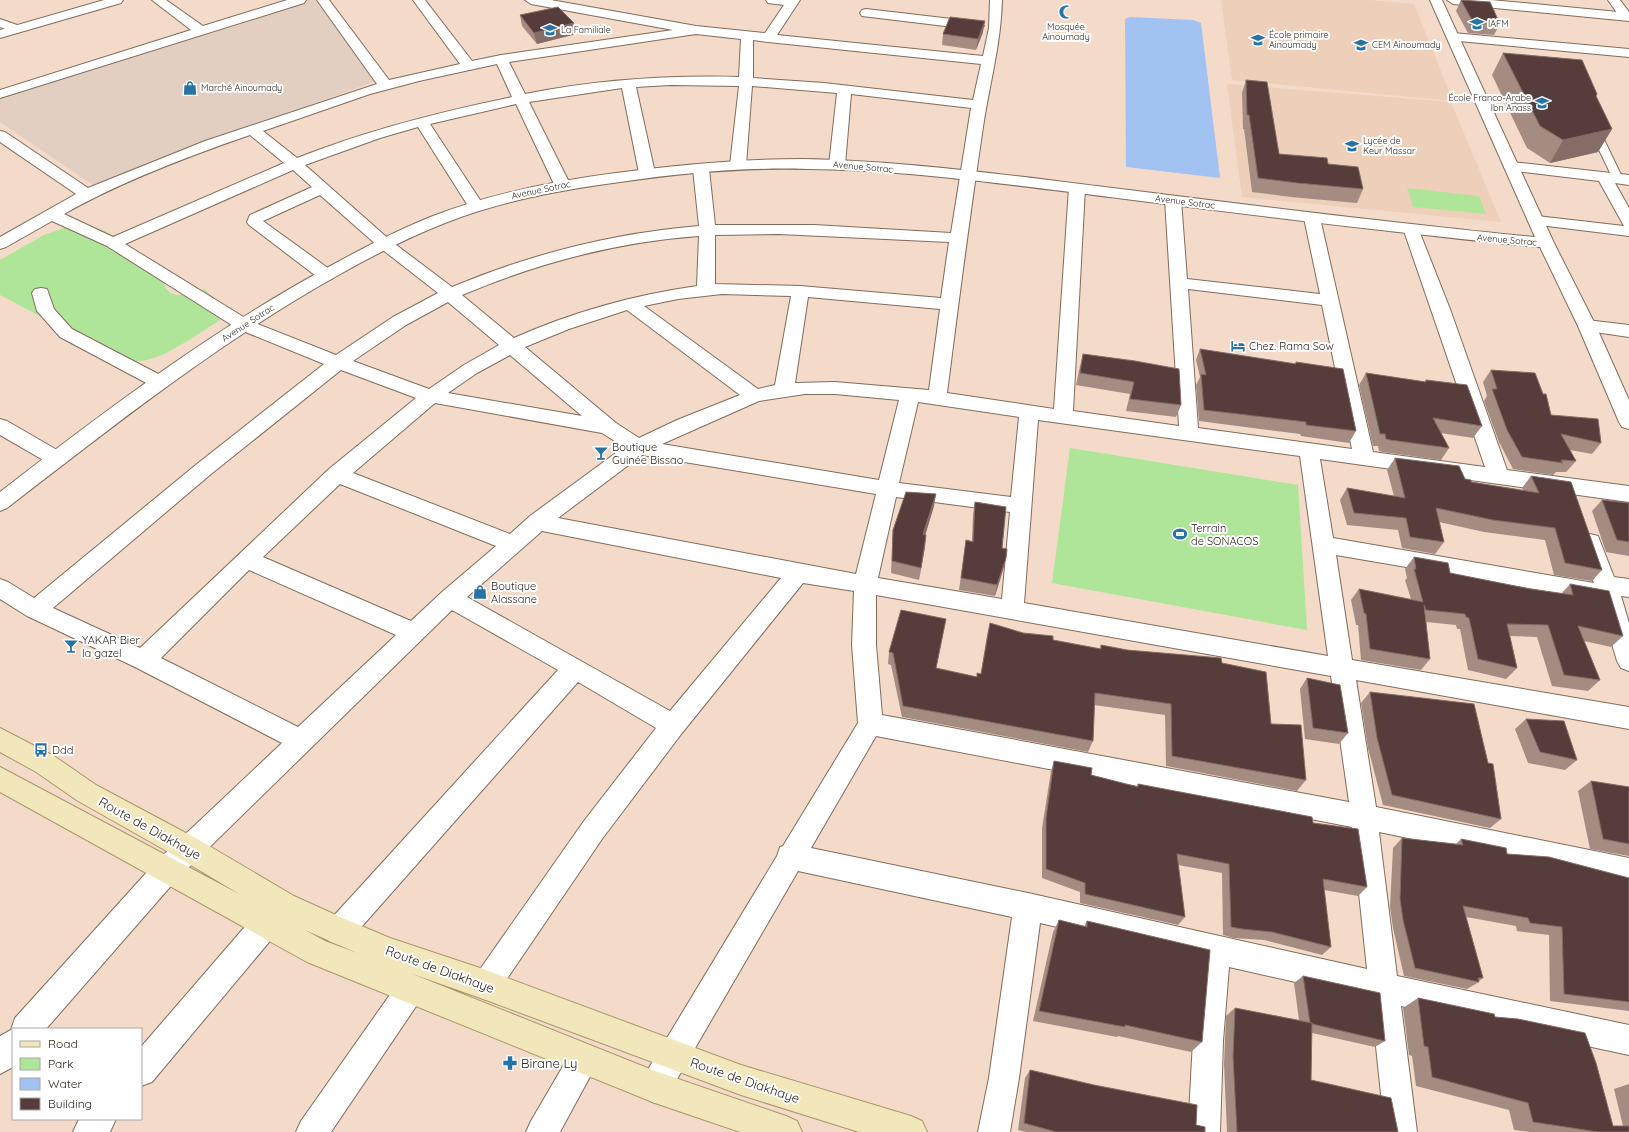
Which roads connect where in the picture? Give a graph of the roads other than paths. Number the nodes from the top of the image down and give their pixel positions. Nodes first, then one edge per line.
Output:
1 (117, 0) edge
2 (158, 0) edge
3 (300, 0) edge
4 (323, 0) edge
5 (419, 0) edge
6 (533, 0) edge
7 (772, 0) edge
8 (873, 0) edge
9 (996, 0) edge
10 (1436, 0) edge
11 (1453, 0) edge
12 (1614, 0) edge
13 (793, 2) edge
14 (866, 13) junction
15 (1627, 17) edge
16 (0, 23) edge
17 (995, 28) junction
18 (16, 29) junction
19 (696, 30) junction
20 (201, 31) junction
21 (0, 34) edge
22 (747, 36) junction
23 (1453, 37) junction
24 (768, 38) junction
25 (848, 46) junction
26 (1629, 53) edge
27 (501, 59) junction
28 (989, 61) junction
29 (468, 66) junction
30 (746, 81) junction
31 (628, 83) junction
32 (385, 85) junction
33 (844, 90) junction
34 (0, 94) edge
35 (520, 98) junction
36 (978, 104) junction
37 (1589, 118) edge
38 (421, 122) junction
39 (252, 129) junction
40 (1, 137) edge
41 (295, 164) junction
42 (837, 165) junction
43 (738, 166) junction
44 (1512, 167) junction
45 (701, 169) junction
46 (647, 173) junction
47 (968, 176) junction
48 (1618, 179) edge
49 (562, 184) junction
50 (322, 188) junction
51 (1077, 188) junction
52 (87, 194) junction
53 (1173, 200) junction
54 (476, 206) junction
55 (53, 215) junction
56 (1312, 218) junction
57 (1537, 221) junction
58 (1629, 222) edge
59 (707, 230) junction
60 (1412, 231) junction
61 (1629, 231) edge
62 (958, 238) junction
63 (114, 243) junction
64 (1546, 243) junction
65 (0, 244) edge
66 (385, 244) junction
67 (326, 275) junction
68 (1178, 284) junction
69 (706, 290) junction
70 (800, 291) junction
71 (41, 293) dead end
72 (450, 294) junction
73 (1331, 301) junction
74 (948, 304) junction
75 (631, 305) junction
76 (244, 325) junction
77 (1587, 326) junction
78 (1629, 331) edge
79 (512, 345) junction
80 (337, 362) junction
81 (159, 382) junction
82 (784, 390) junction
83 (910, 394) junction
84 (430, 396) junction
85 (755, 396) junction
86 (937, 398) junction
87 (1624, 399) edge
88 (1029, 412) junction
89 (1063, 416) junction
90 (1629, 422) edge
91 (0, 426) edge
92 (609, 428) junction
93 (1189, 433) junction
94 (638, 447) junction
95 (1309, 450) junction
96 (1364, 457) junction
97 (57, 459) junction
98 (336, 474) junction
99 (1499, 477) junction
100 (1570, 486) junction
101 (888, 488) junction
102 (1629, 494) edge
103 (0, 503) edge
104 (1022, 506) junction
105 (538, 522) junction
106 (512, 543) junction
107 (1325, 545) junction
108 (247, 560) junction
109 (798, 573) junction
110 (865, 584) junction
111 (0, 588) edge
112 (1614, 589) edge
113 (450, 598) junction
114 (35, 610) junction
115 (1012, 610) junction
116 (414, 633) junction
117 (143, 660) junction
118 (1629, 661) edge
119 (575, 668) junction
120 (1343, 669) junction
121 (1629, 718) edge
122 (870, 724) junction
123 (673, 725) junction
124 (0, 739) edge
125 (300, 741) junction
126 (0, 779) edge
127 (1364, 817) junction
128 (188, 849) junction
129 (790, 856) junction
130 (167, 870) junction
131 (1629, 871) edge
132 (1028, 907) junction
133 (266, 925) junction
134 (339, 931) junction
135 (1216, 951) junction
136 (486, 985) junction
137 (411, 988) junction
138 (1385, 988) junction
139 (27, 1028) edge
140 (1582, 1030) junction
141 (1629, 1040) edge
142 (12, 1045) edge
143 (674, 1055) junction
144 (0, 1059) edge
145 (1589, 1059) edge
146 (584, 1060) junction
147 (142, 1070) edge
148 (655, 1087) junction
149 (99, 1120) edge
150 (89, 1132) edge
151 (312, 1132) edge
152 (542, 1132) edge
153 (786, 1132) edge
154 (911, 1132) edge
155 (994, 1132) edge
156 (1204, 1132) edge
157 (1401, 1132) edge

1 - 18 street
2 - 20 street
3 - 20 street
4 - 32 street
5 - 29 street
6 - 19 street
7 - 13 street
8 - 14 street
9 - 17 street
10 - 23 street, Avenue Sotrac
11 - 15 street
12 - 15 street
13 - 24 street
14 - 17 street
14 - 25 street
16 - 18 street
17 - 28 street
18 - 21 street
19 - 22 street
19 - 27 street
20 - 34 street
22 - 24 street
22 - 30 street
23 - 26 street
23 - 44 street, Avenue Sotrac
24 - 25 street
25 - 28 street
27 - 29 street
27 - 35 street
28 - 36 street
29 - 32 street
30 - 31 street
30 - 33 street
30 - 43 street
31 - 35 street
31 - 46 street
32 - 39 street
33 - 36 street
33 - 42 street
35 - 38 street
35 - 49 street
36 - 47 street
37 - 48 lane
38 - 41 street
38 - 54 street
39 - 41 street
39 - 52 street
40 - 52 street
41 - 50 street
41 - 63 street
42 - 43 street, Avenue Sotrac
42 - 47 street, Avenue Sotrac
43 - 45 street, Avenue Sotrac
44 - 48 street
44 - 57 street, Avenue Sotrac
45 - 46 street, Avenue Sotrac
45 - 59 street
46 - 49 street, Avenue Sotrac
47 - 51 street, Avenue Sotrac
47 - 62 street
48 - 58 street
49 - 54 street, Avenue Sotrac
50 - 66 street
50 - 67 street
51 - 53 street, Avenue Sotrac
51 - 89 street
52 - 55 street
53 - 56 street, Avenue Sotrac
53 - 68 street
54 - 66 street, Avenue Sotrac
55 - 63 street
55 - 65 street
56 - 60 street, Avenue Sotrac
56 - 73 street
57 - 61 street
57 - 64 street, Avenue Sotrac
59 - 62 street
59 - 69 street
59 - 72 street
60 - 64 street, Avenue Sotrac
60 - 99 street
62 - 74 street
63 - 76 street
64 - 77 street
66 - 67 street, Avenue Sotrac
66 - 72 street
67 - 76 street, Avenue Sotrac
68 - 73 street
68 - 93 street
69 - 70 street
69 - 75 street
70 - 74 street
70 - 82 street
71 - 81 street
72 - 79 street
72 - 80 street
73 - 96 street
74 - 86 street
75 - 79 street
75 - 85 street
76 - 80 street
76 - 81 street, Avenue Sotrac
77 - 78 street
77 - 87 street
79 - 84 street
79 - 92 street
80 - 84 street
80 - 114 street
81 - 97 street, Avenue Sotrac
82 - 83 street
82 - 85 street
83 - 86 street
83 - 101 street
84 - 92 street
84 - 98 street
85 - 94 street
86 - 88 street
87 - 90 street
88 - 89 street
88 - 104 street
89 - 93 street
91 - 97 street
92 - 94 street
93 - 95 street
94 - 101 street
94 - 105 street
95 - 96 street
95 - 107 street
96 - 99 street
97 - 103 street, Avenue Sotrac
98 - 106 street
98 - 108 street
99 - 100 street
100 - 102 street
100 - 112 street
101 - 104 street
101 - 110 street
104 - 115 street
105 - 106 street
105 - 109 street
106 - 113 street
107 - 112 street
107 - 120 street
108 - 116 street
108 - 117 street
109 - 110 street
109 - 123 street
110 - 115 street
110 - 122 street
111 - 114 street
112 - 118 street
113 - 116 street
113 - 119 street
114 - 117 street
115 - 120 street
116 - 125 street
117 - 125 street
119 - 123 street
119 - 134 street
120 - 121 street
120 - 127 street
122 - 127 street
122 - 129 street
123 - 136 street
124 - 128 main road, Route de Diakhaye
125 - 128 street
126 - 130 main road
127 - 131 street
127 - 138 street
128 - 130 street
128 - 134 main road, Route de Diakhaye
129 - 132 street
129 - 143 street
130 - 133 main road
130 - 139 street
132 - 135 street
132 - 155 street
133 - 137 main road
133 - 147 street
134 - 136 main road, Route de Diakhaye
135 - 138 street
135 - 156 street
136 - 143 main road, Route de Diakhaye
137 - 146 main road
137 - 151 street
138 - 140 street
138 - 157 street
140 - 141 street
140 - 145 street
142 - 144 street
143 - 148 street
143 - 154 main road, Route de Diakhaye
146 - 148 main road
146 - 152 street
148 - 153 main road
149 - 150 street

